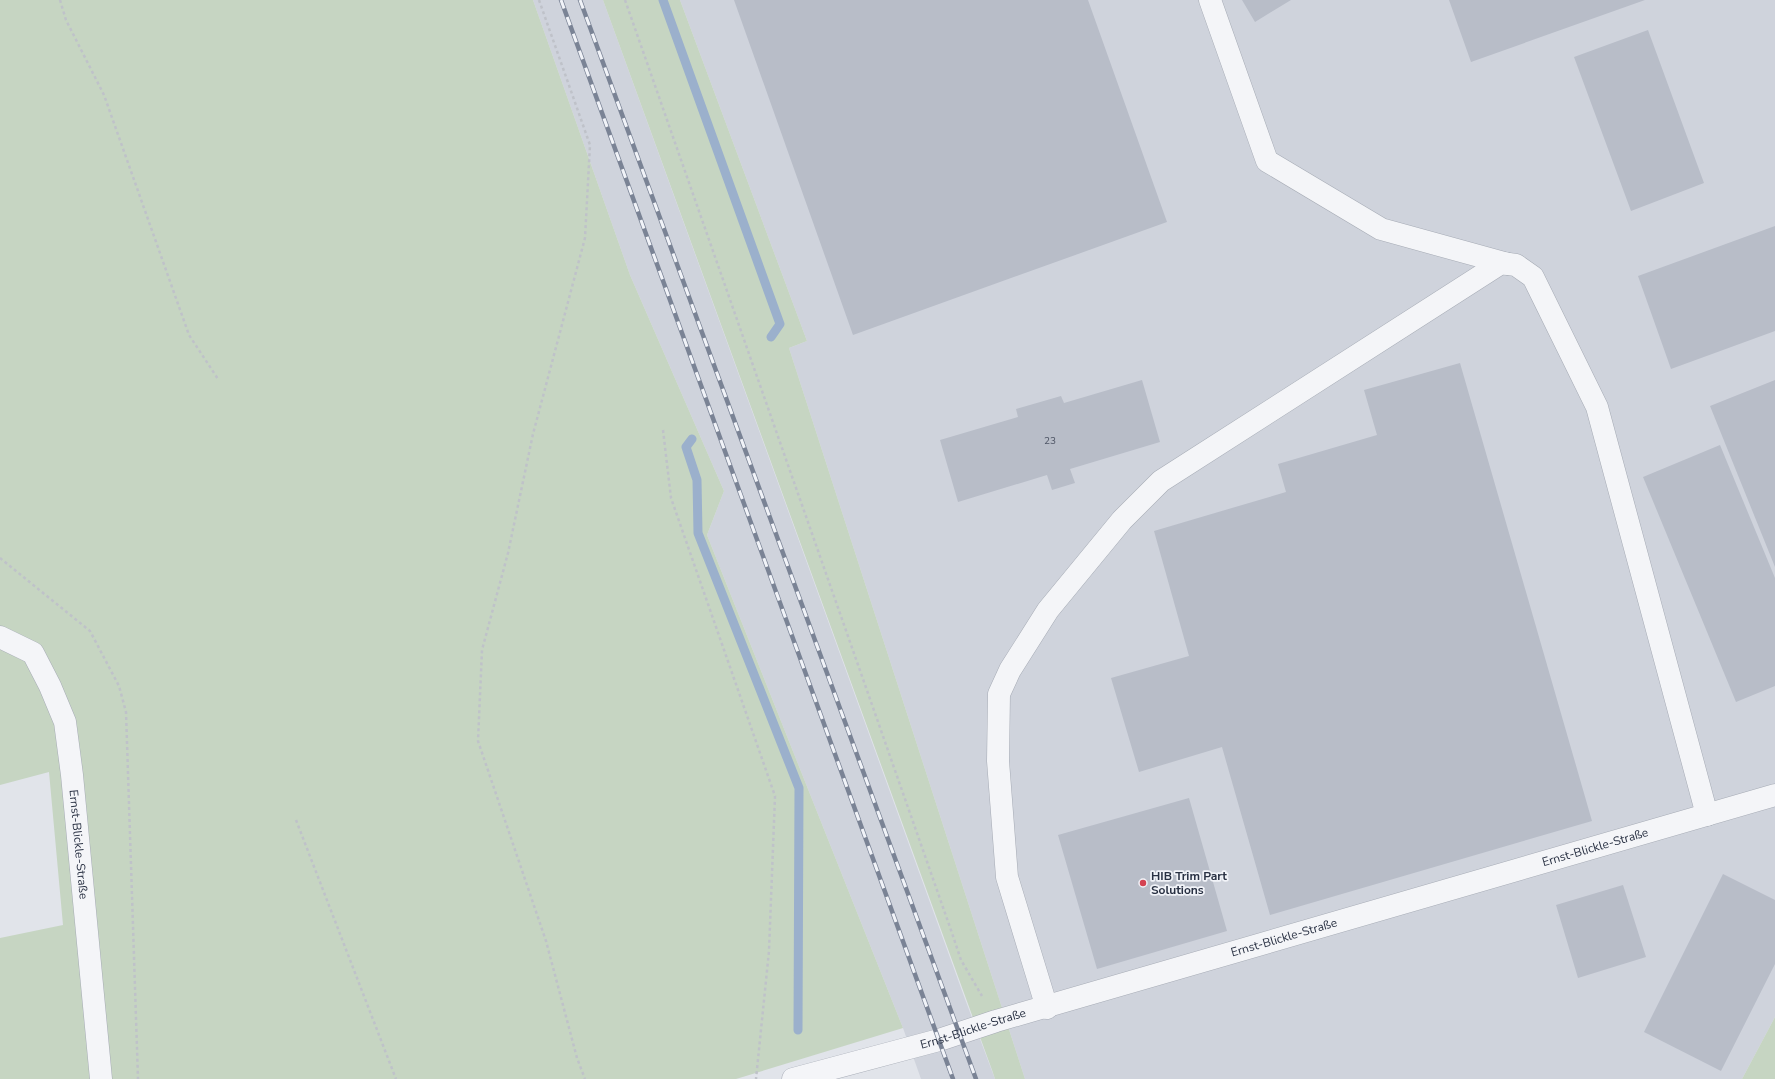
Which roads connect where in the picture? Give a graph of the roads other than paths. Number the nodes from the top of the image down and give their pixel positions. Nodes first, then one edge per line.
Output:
1 (1210, 0) edge
2 (1508, 264) junction
3 (0, 637) edge
4 (1775, 794) edge
5 (1707, 815) junction
6 (1047, 1008) junction
7 (100, 1079) edge
8 (794, 1079) edge

1 - 2 street
2 - 5 street
2 - 6 street
3 - 7 street, Ernst-Blickle-Straße
4 - 5 street, Ernst-Blickle-Straße
5 - 6 street, Ernst-Blickle-Straße
6 - 8 street, Ernst-Blickle-Straße

